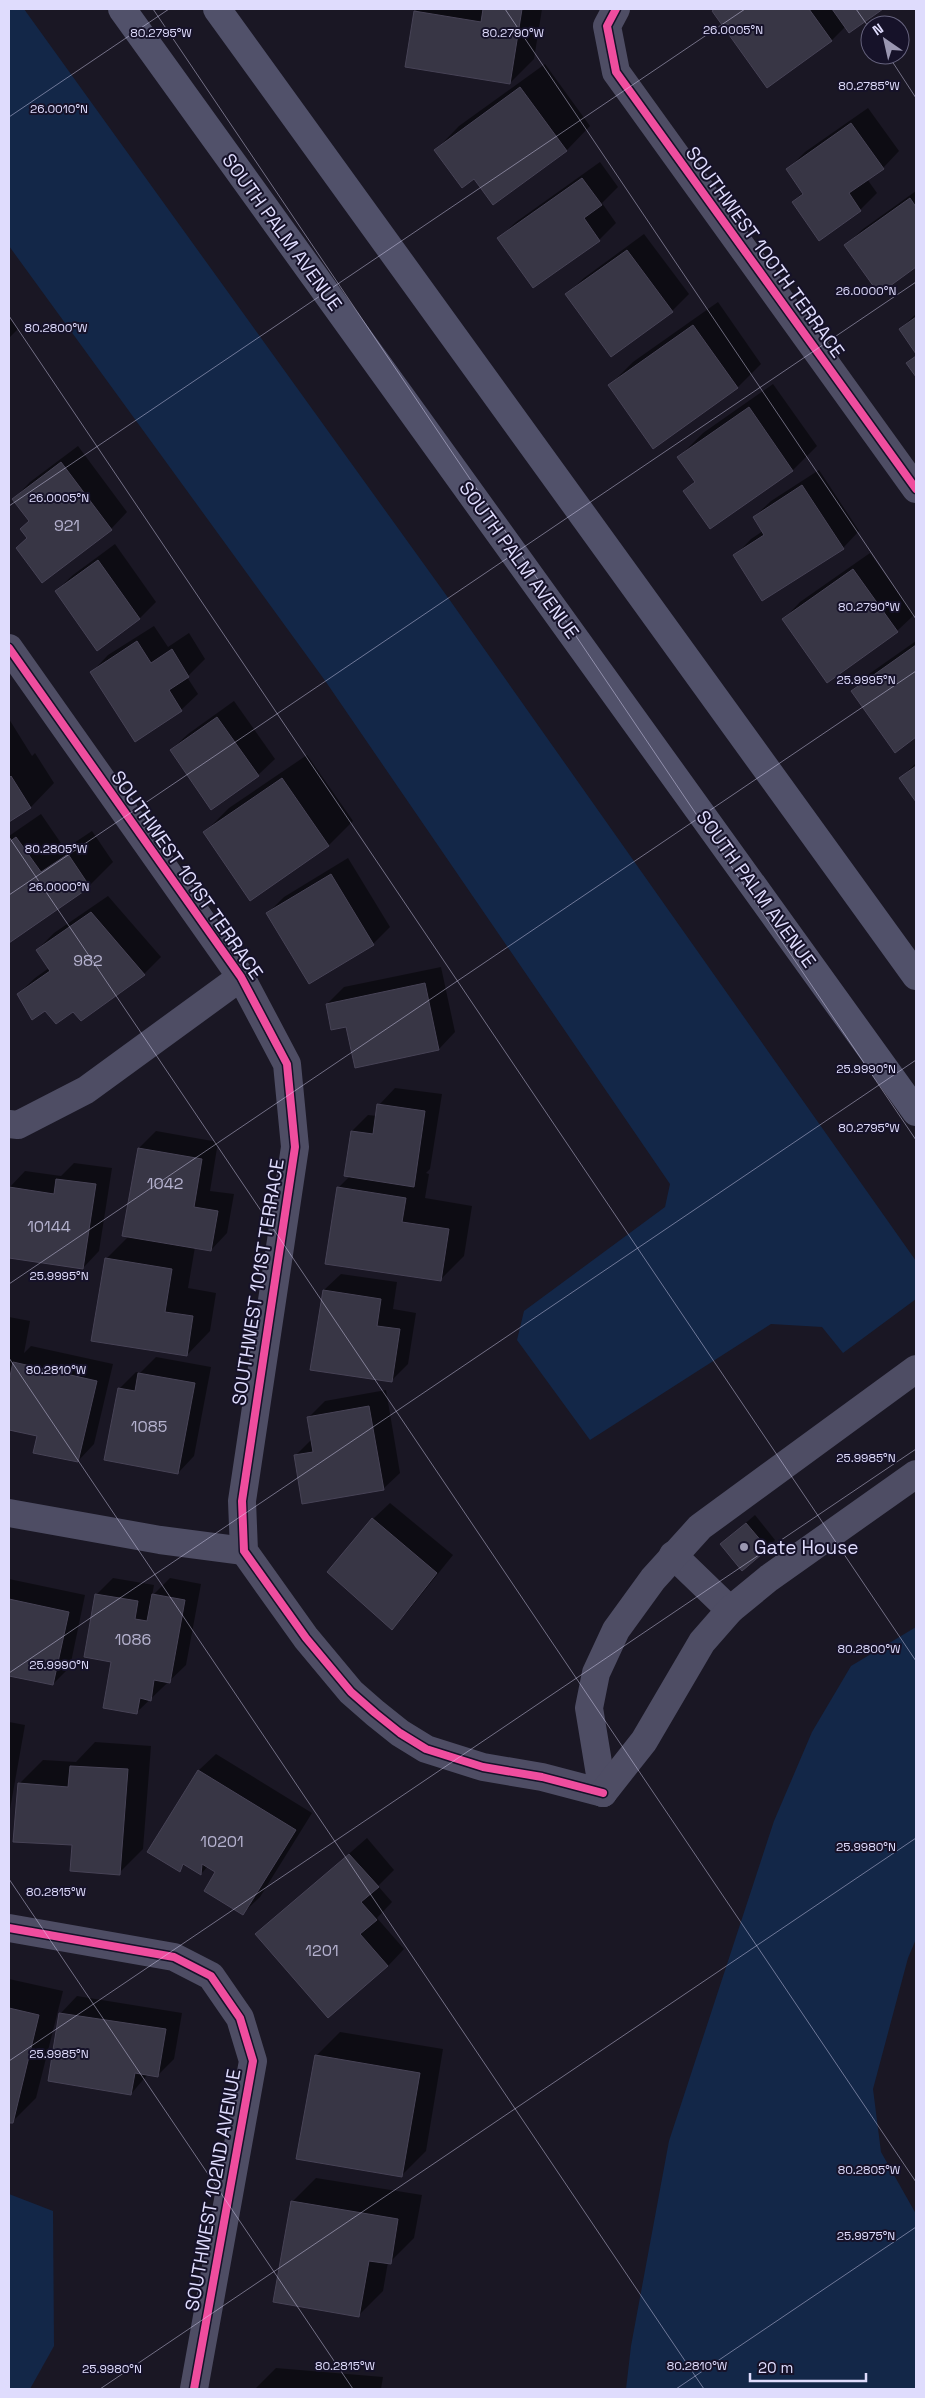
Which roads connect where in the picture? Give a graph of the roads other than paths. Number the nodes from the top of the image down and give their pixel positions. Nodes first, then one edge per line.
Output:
1 (122, 9) edge
2 (217, 9) edge
3 (611, 17) edge
4 (916, 489) edge
5 (9, 648) edge
6 (916, 976) edge
7 (240, 977) junction
8 (916, 1112) edge
9 (9, 1124) edge
10 (916, 1369) edge
11 (916, 1474) edge
12 (9, 1513) edge
13 (244, 1551) junction
14 (673, 1555) junction
15 (730, 1610) junction
16 (603, 1793) junction
17 (9, 1928) edge
18 (194, 2389) edge

1 - 8 main road, SOUTH PALM AVENUE
2 - 6 main road
3 - 4 street, SOUTHWEST 100TH TERRACE
5 - 7 street, SOUTHWEST 101ST TERRACE
7 - 9 street
7 - 13 street, SOUTHWEST 101ST TERRACE
10 - 14 street
11 - 15 street
12 - 13 street
13 - 16 street
14 - 15 street
14 - 16 street
15 - 16 street
17 - 18 street, SOUTHWEST 102ND AVENUE

